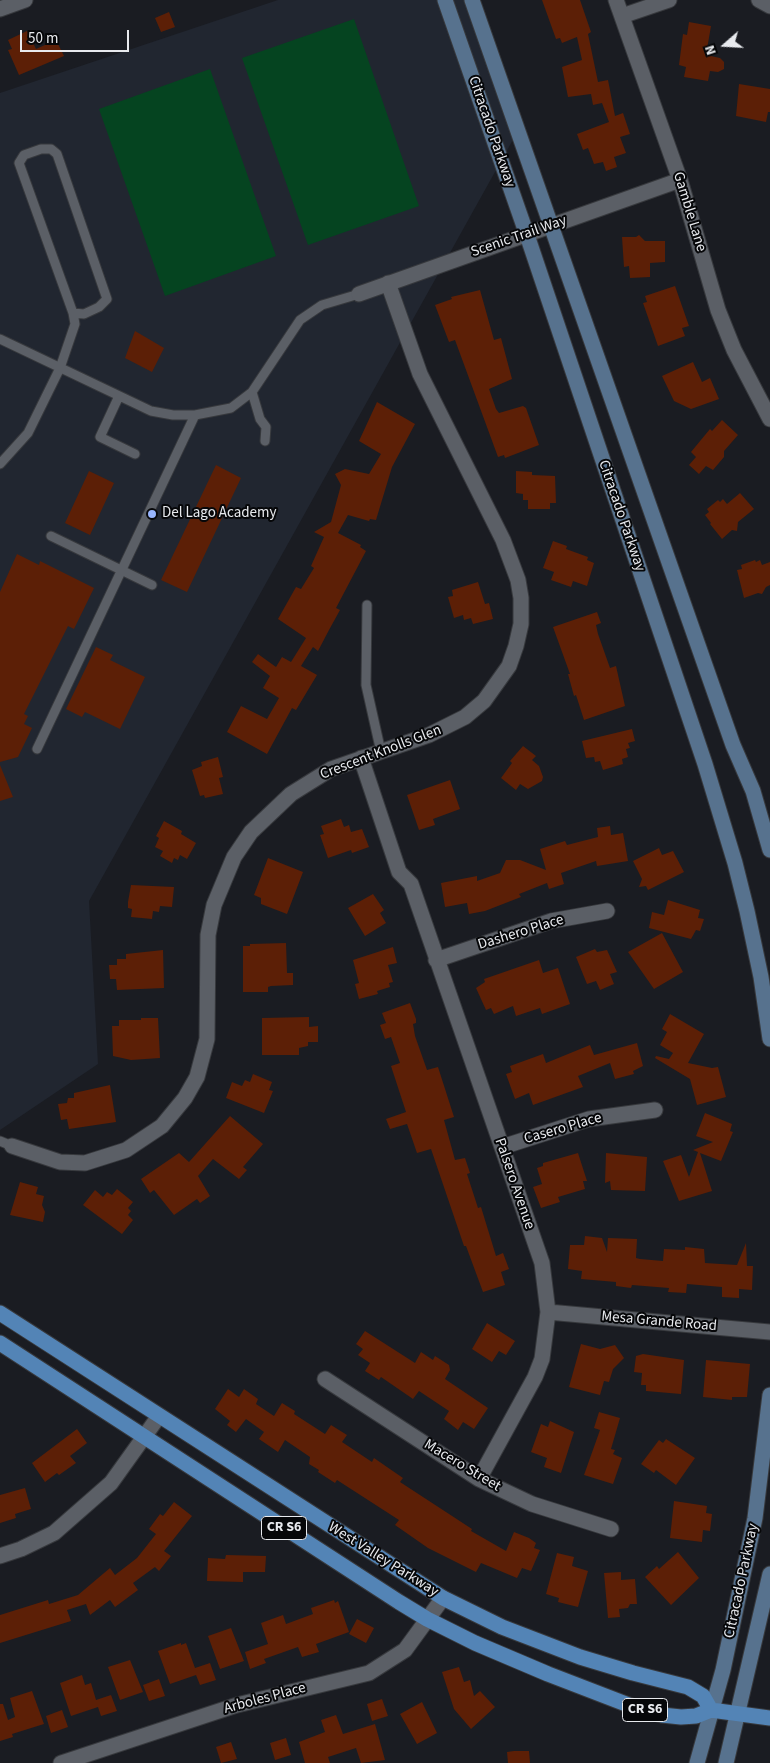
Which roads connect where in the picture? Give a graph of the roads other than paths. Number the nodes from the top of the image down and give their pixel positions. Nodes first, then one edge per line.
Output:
1 (25, 0) edge
2 (445, 0) edge
3 (472, 0) edge
4 (616, 0) edge
5 (669, 0) edge
6 (759, 0) edge
7 (770, 6) edge
8 (0, 9) edge
9 (622, 16) junction
10 (680, 180) junction
11 (550, 226) junction
12 (527, 235) junction
13 (388, 282) junction
14 (359, 294) joint
15 (73, 313) junction
16 (0, 339) edge
17 (60, 368) junction
18 (252, 392) junction
19 (119, 396) junction
20 (765, 402) edge
21 (195, 415) junction
22 (770, 419) edge
23 (265, 441) dead end
24 (135, 454) dead end
25 (0, 464) edge
26 (51, 536) dead end
27 (122, 570) junction
28 (152, 585) dead end
29 (367, 604) dead end
30 (36, 749) dead end
31 (381, 752) junction
32 (362, 758) junction
33 (770, 850) edge
34 (607, 911) dead end
35 (436, 960) junction
36 (770, 1039) edge
37 (655, 1110) dead end
38 (6, 1144) edge
39 (502, 1147) junction
40 (548, 1312) junction
41 (0, 1313) edge
42 (770, 1332) edge
43 (0, 1343) edge
44 (325, 1379) dead end
45 (770, 1396) edge
46 (158, 1416) junction
47 (144, 1436) junction
48 (479, 1479) junction
49 (611, 1529) dead end
50 (0, 1556) edge
51 (770, 1574) edge
52 (443, 1598) junction
53 (428, 1619) junction
54 (711, 1710) junction
55 (738, 1714) junction
56 (770, 1718) edge
57 (61, 1763) edge
58 (698, 1763) edge
59 (726, 1763) edge

1 - 8 street
2 - 12 street, Citracado Parkway
3 - 11 street, Citracado Parkway
4 - 9 street, Gamble Lane
5 - 9 street
6 - 7 street
9 - 10 street, Gamble Lane
10 - 11 street, Scenic Trail Way
10 - 20 street, Gamble Lane
11 - 12 street, Scenic Trail Way
11 - 33 street, Citracado Parkway
12 - 13 street, Scenic Trail Way
12 - 36 street, Citracado Parkway
13 - 14 street, Scenic Trail Way
13 - 31 street, Crescent Knolls Glen
14 - 18 lane
15 - 15 lane
15 - 17 lane
16 - 17 lane
17 - 19 lane
17 - 25 lane
18 - 21 lane
18 - 23 lane
19 - 21 lane
19 - 24 lane
20 - 22 street, Gamble Lane
21 - 27 lane
26 - 27 lane
27 - 28 lane
27 - 30 lane
29 - 31 lane
31 - 32 street, Crescent Knolls Glen
32 - 35 street, Palsero Avenue
32 - 38 street, Crescent Knolls Glen
34 - 35 street, Dashero Place
35 - 39 street, Palsero Avenue
37 - 39 street, Casero Place
39 - 40 street, Palsero Avenue
40 - 42 street, Mesa Grande Road
40 - 48 street, Palsero Avenue
41 - 46 main road, West Valley Parkway / CR S6
43 - 47 main road, West Valley Parkway / CR S6
44 - 48 street, Macero Street
45 - 54 street, Citracado Parkway
46 - 47 street
46 - 52 main road, West Valley Parkway / CR S6
47 - 50 street
47 - 53 main road, West Valley Parkway / CR S6
48 - 49 street, Macero Street
51 - 55 street, Citracado Parkway
52 - 53 street, Arboles Place
52 - 54 main road, West Valley Parkway / CR S6
53 - 54 main road, West Valley Parkway / CR S6
53 - 57 street, Arboles Place
54 - 55 main road, West Valley Parkway / CR S6
54 - 58 street, Citracado Parkway
55 - 56 main road, West Valley Parkway / CR S6
55 - 59 street, Citracado Parkway

